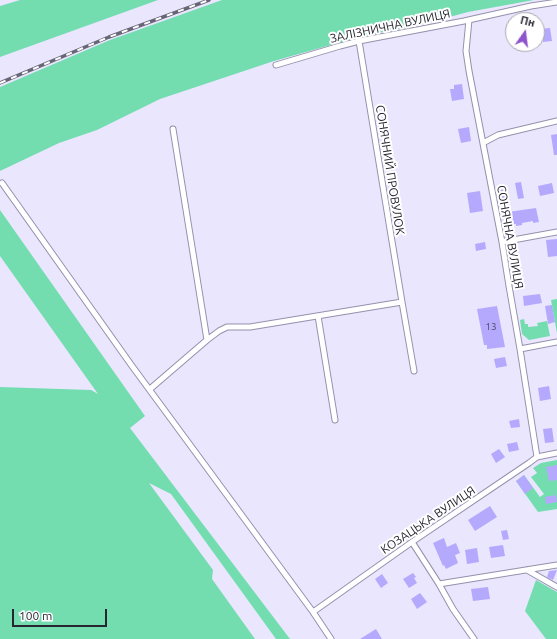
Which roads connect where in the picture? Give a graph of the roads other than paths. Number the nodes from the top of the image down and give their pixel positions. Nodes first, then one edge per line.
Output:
1 (557, 2) edge
2 (469, 20) junction
3 (360, 41) junction
4 (276, 66) dead end
5 (557, 121) edge
6 (172, 129) dead end
7 (483, 143) junction
8 (2, 183) dead end
9 (557, 232) edge
10 (502, 242) junction
11 (402, 302) junction
12 (318, 316) junction
13 (207, 340) junction
14 (557, 342) edge
15 (520, 349) junction
16 (414, 370) dead end
17 (150, 389) junction
18 (335, 420) dead end
19 (557, 453) edge
20 (537, 457) junction
21 (412, 542) junction
22 (557, 565) edge
23 (527, 570) junction
24 (440, 584) junction
25 (557, 587) edge
26 (313, 612) junction
27 (331, 639) edge
28 (474, 639) edge

1 - 2 street, ЗАЛІЗНИЧНА ВУЛИЦЯ
2 - 3 street, ЗАЛІЗНИЧНА ВУЛИЦЯ
2 - 7 street, СОНЯЧНА ВУЛИЦЯ
3 - 4 street, ЗАЛІЗНИЧНА ВУЛИЦЯ
3 - 11 street, СОНЯЧНИЙ ПРОВУЛОК
5 - 7 street
6 - 13 street
7 - 10 street, СОНЯЧНА ВУЛИЦЯ
8 - 17 street
9 - 10 street
10 - 15 street, СОНЯЧНА ВУЛИЦЯ
11 - 12 street
11 - 16 street, СОНЯЧНИЙ ПРОВУЛОК
12 - 13 street
12 - 18 street
13 - 17 street
14 - 15 street
15 - 20 street, СОНЯЧНА ВУЛИЦЯ
17 - 26 street
19 - 20 street, КОЗАЦЬКА ВУЛИЦЯ
20 - 21 street, КОЗАЦЬКА ВУЛИЦЯ
21 - 24 street
21 - 26 street, КОЗАЦЬКА ВУЛИЦЯ
22 - 23 street
23 - 24 street
23 - 25 street
24 - 28 street
26 - 27 street

